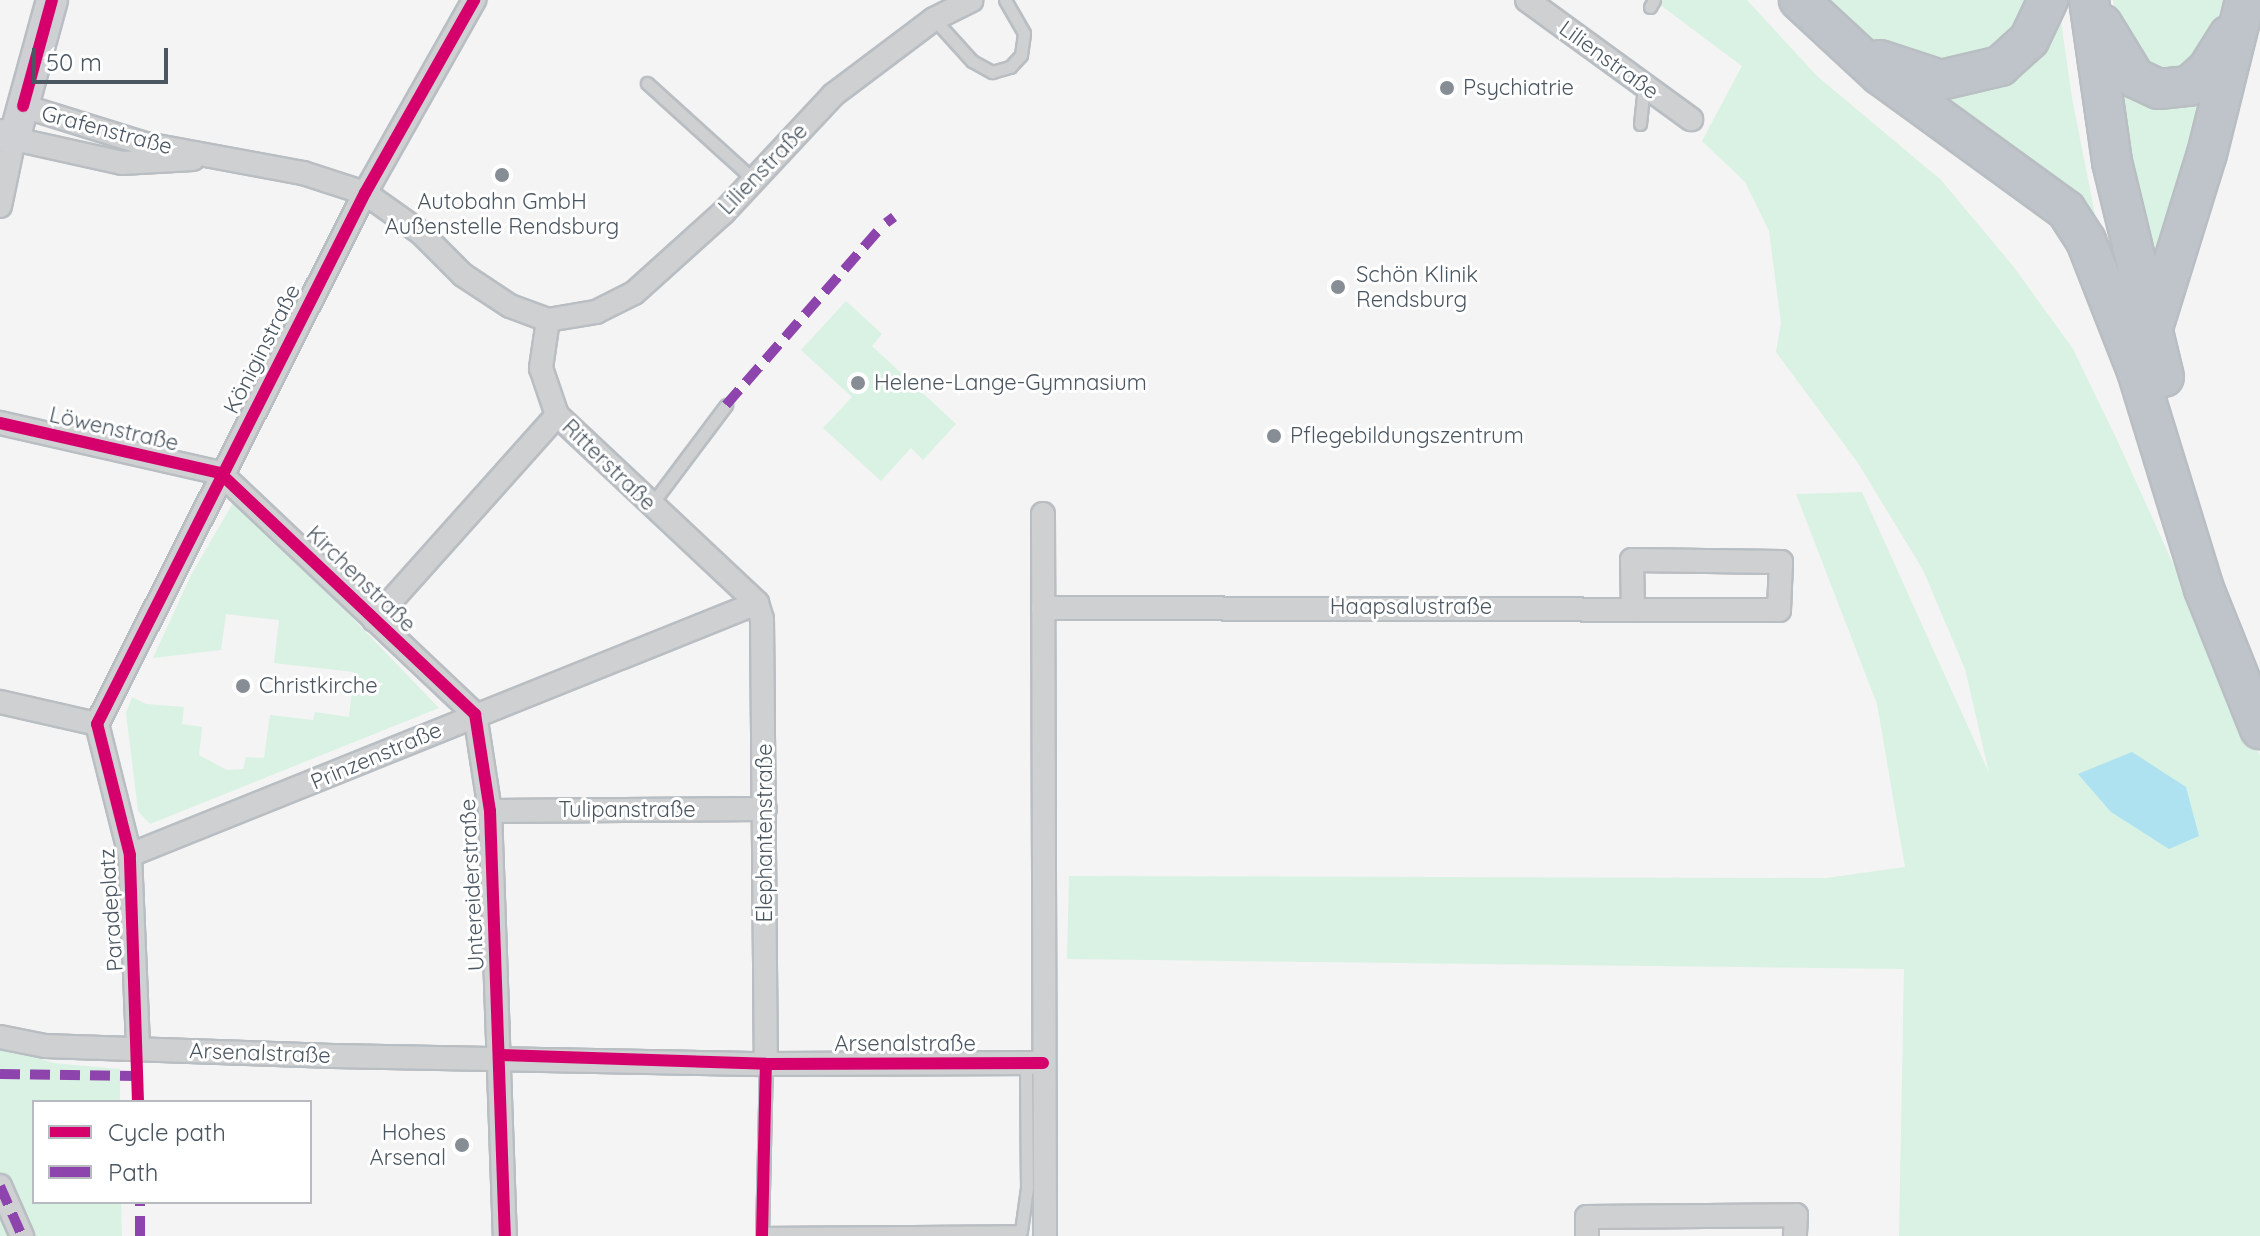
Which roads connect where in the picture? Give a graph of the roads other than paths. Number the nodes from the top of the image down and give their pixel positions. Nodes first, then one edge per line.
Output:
1 (52, 0) edge
2 (474, 0) edge
3 (972, 0) edge
4 (1005, 0) edge
5 (1527, 0) edge
6 (1799, 0) edge
7 (2048, 0) edge
8 (2067, 0) edge
9 (2090, 0) edge
10 (934, 19) junction
11 (1858, 52) junction
12 (647, 83) dead end
13 (1644, 85) junction
14 (11, 103) edge
15 (1691, 119) dead end
16 (1640, 124) dead end
17 (7, 137) edge
18 (214, 156) junction
19 (754, 180) junction
20 (365, 193) junction
21 (0, 206) edge
22 (548, 320) junction
23 (2144, 354) junction
24 (726, 405) dead end
25 (557, 415) junction
26 (0, 423) edge
27 (220, 473) junction
28 (651, 506) junction
29 (1043, 514) dead end
30 (757, 603) junction
31 (1633, 607) junction
32 (1043, 608) junction
33 (374, 620) junction
34 (2260, 668) edge
35 (0, 702) edge
36 (475, 714) junction
37 (97, 724) junction
38 (2260, 729) edge
39 (765, 809) junction
40 (490, 811) junction
41 (130, 855) junction
42 (0, 1037) edge
43 (138, 1048) junction
44 (501, 1055) junction
45 (1035, 1063) junction
46 (766, 1064) junction
47 (0, 1186) edge
48 (1587, 1226) edge
49 (762, 1234) edge
50 (22, 1236) edge
51 (505, 1236) edge
52 (1045, 1236) edge
53 (1795, 1236) edge

1 - 14 main road
2 - 20 street, Königinstraße
3 - 10 street, Lilienstraße
4 - 10 lane
5 - 13 street, Lilienstraße
6 - 11 highway
7 - 11 highway
8 - 23 highway
9 - 23 highway
9 - 23 highway
10 - 19 street, Lilienstraße
11 - 23 highway
12 - 19 lane
13 - 15 street, Lilienstraße
13 - 16 lane
14 - 17 main road
14 - 18 street, Grafenstraße
17 - 18 street, Grafenstraße
17 - 21 street
18 - 20 street, Grafenstraße
19 - 22 street, Lilienstraße
20 - 22 street
20 - 27 street, Königinstraße
22 - 25 street, Ritterstraße
23 - 34 highway
23 - 38 highway
24 - 28 lane
25 - 28 street, Ritterstraße
25 - 33 street
26 - 27 street, Löwenstraße
27 - 33 street, Kirchenstraße
27 - 37 street, Königinstraße
28 - 30 street, Ritterstraße
29 - 32 street
30 - 36 street, Prinzenstraße
30 - 39 street, Elephantenstraße
31 - 31 street, Haapsalustraße
31 - 32 street, Haapsalustraße
32 - 45 street
33 - 36 street, Kirchenstraße
35 - 37 street
36 - 40 street, Untereiderstraße
36 - 41 street, Prinzenstraße
37 - 41 street, Paradeplatz
39 - 40 street, Tulipanstraße
39 - 46 street, Elephantenstraße
40 - 44 street, Untereiderstraße
41 - 43 street, Paradeplatz
42 - 43 street
43 - 44 street, Arsenalstraße
44 - 46 street, Arsenalstraße
44 - 51 street, Untereiderstraße
45 - 46 street, Arsenalstraße
45 - 49 lane
45 - 52 street
46 - 49 lane
47 - 50 street
48 - 53 street

